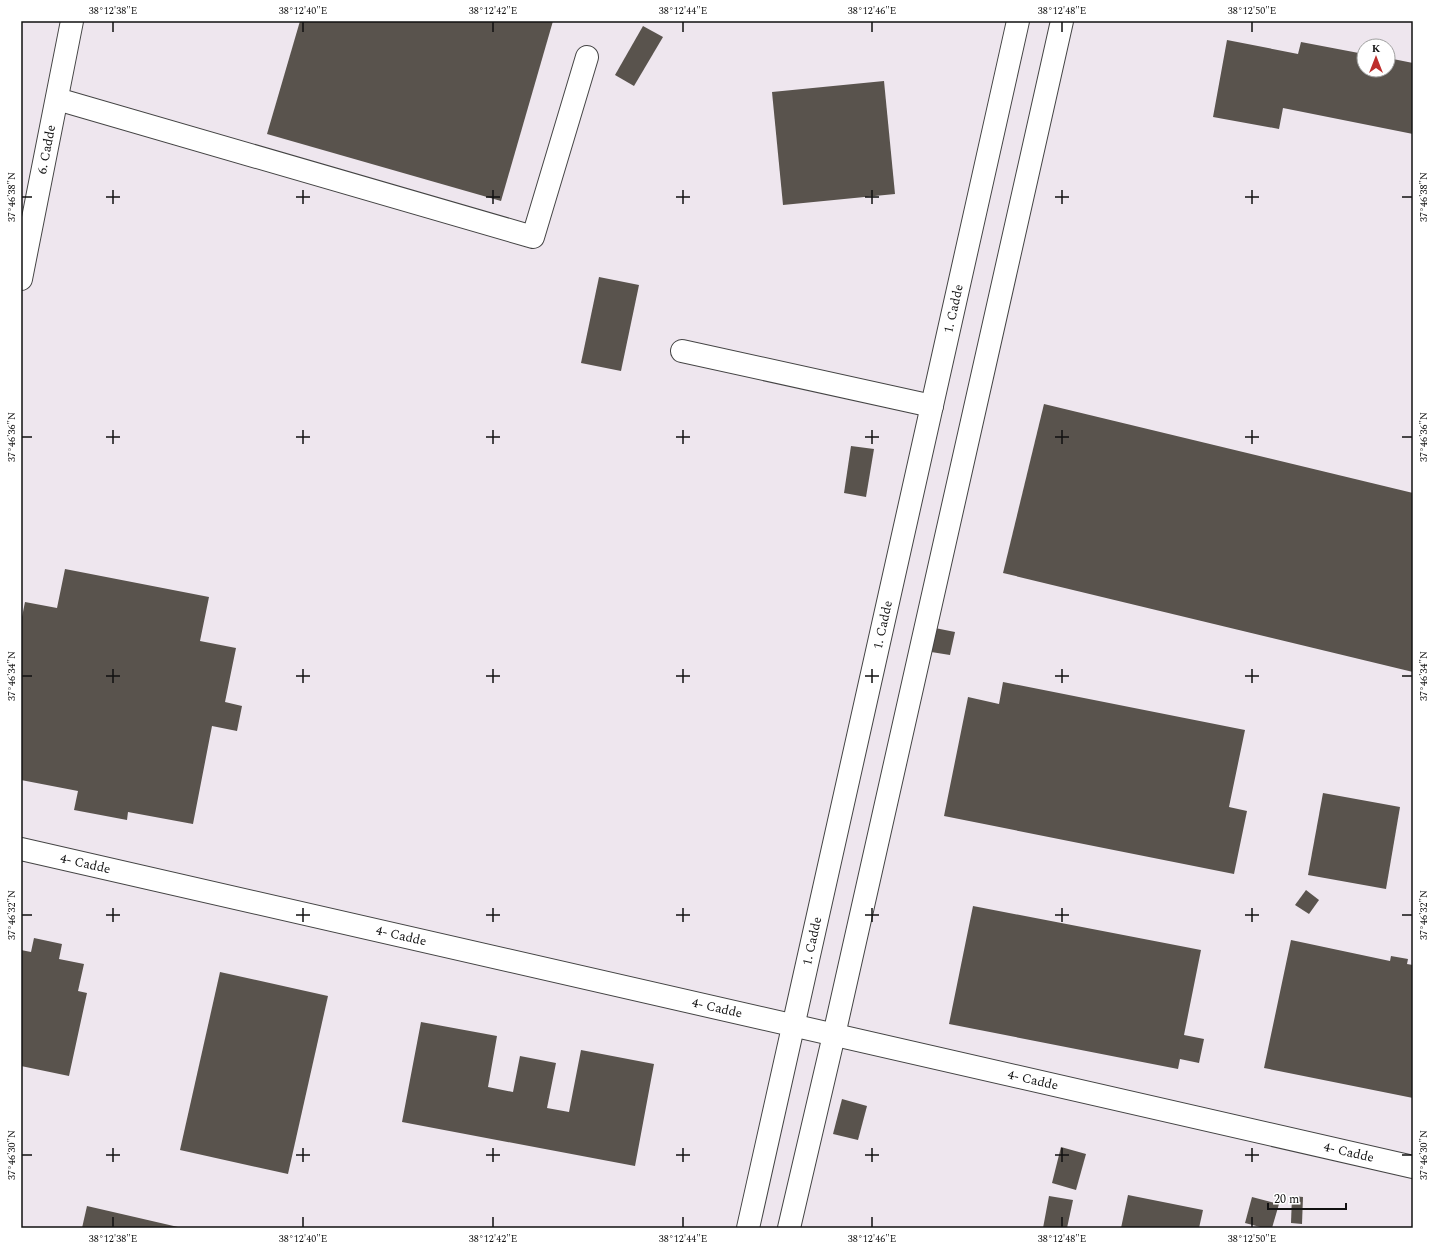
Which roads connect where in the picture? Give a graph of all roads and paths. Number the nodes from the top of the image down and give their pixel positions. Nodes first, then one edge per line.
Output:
1 (72, 21) edge
2 (1018, 21) edge
3 (1062, 21) edge
4 (587, 57) dead end
5 (58, 99) junction
6 (21, 279) edge
7 (682, 351) dead end
8 (932, 406) junction
9 (21, 849) edge
10 (794, 1024) junction
11 (834, 1035) junction
12 (1413, 1167) edge
13 (748, 1228) edge
14 (790, 1228) edge

1 - 5 street, 6. Cadde
2 - 8 street, 1. Cadde
3 - 11 street
4 - 5 street
5 - 6 street, 6. Cadde
7 - 8 street
8 - 10 street, 1. Cadde
9 - 10 street, 4- Cadde
10 - 11 street, 4- Cadde
10 - 13 street, 1. Cadde
11 - 12 street, 4- Cadde
11 - 14 street

